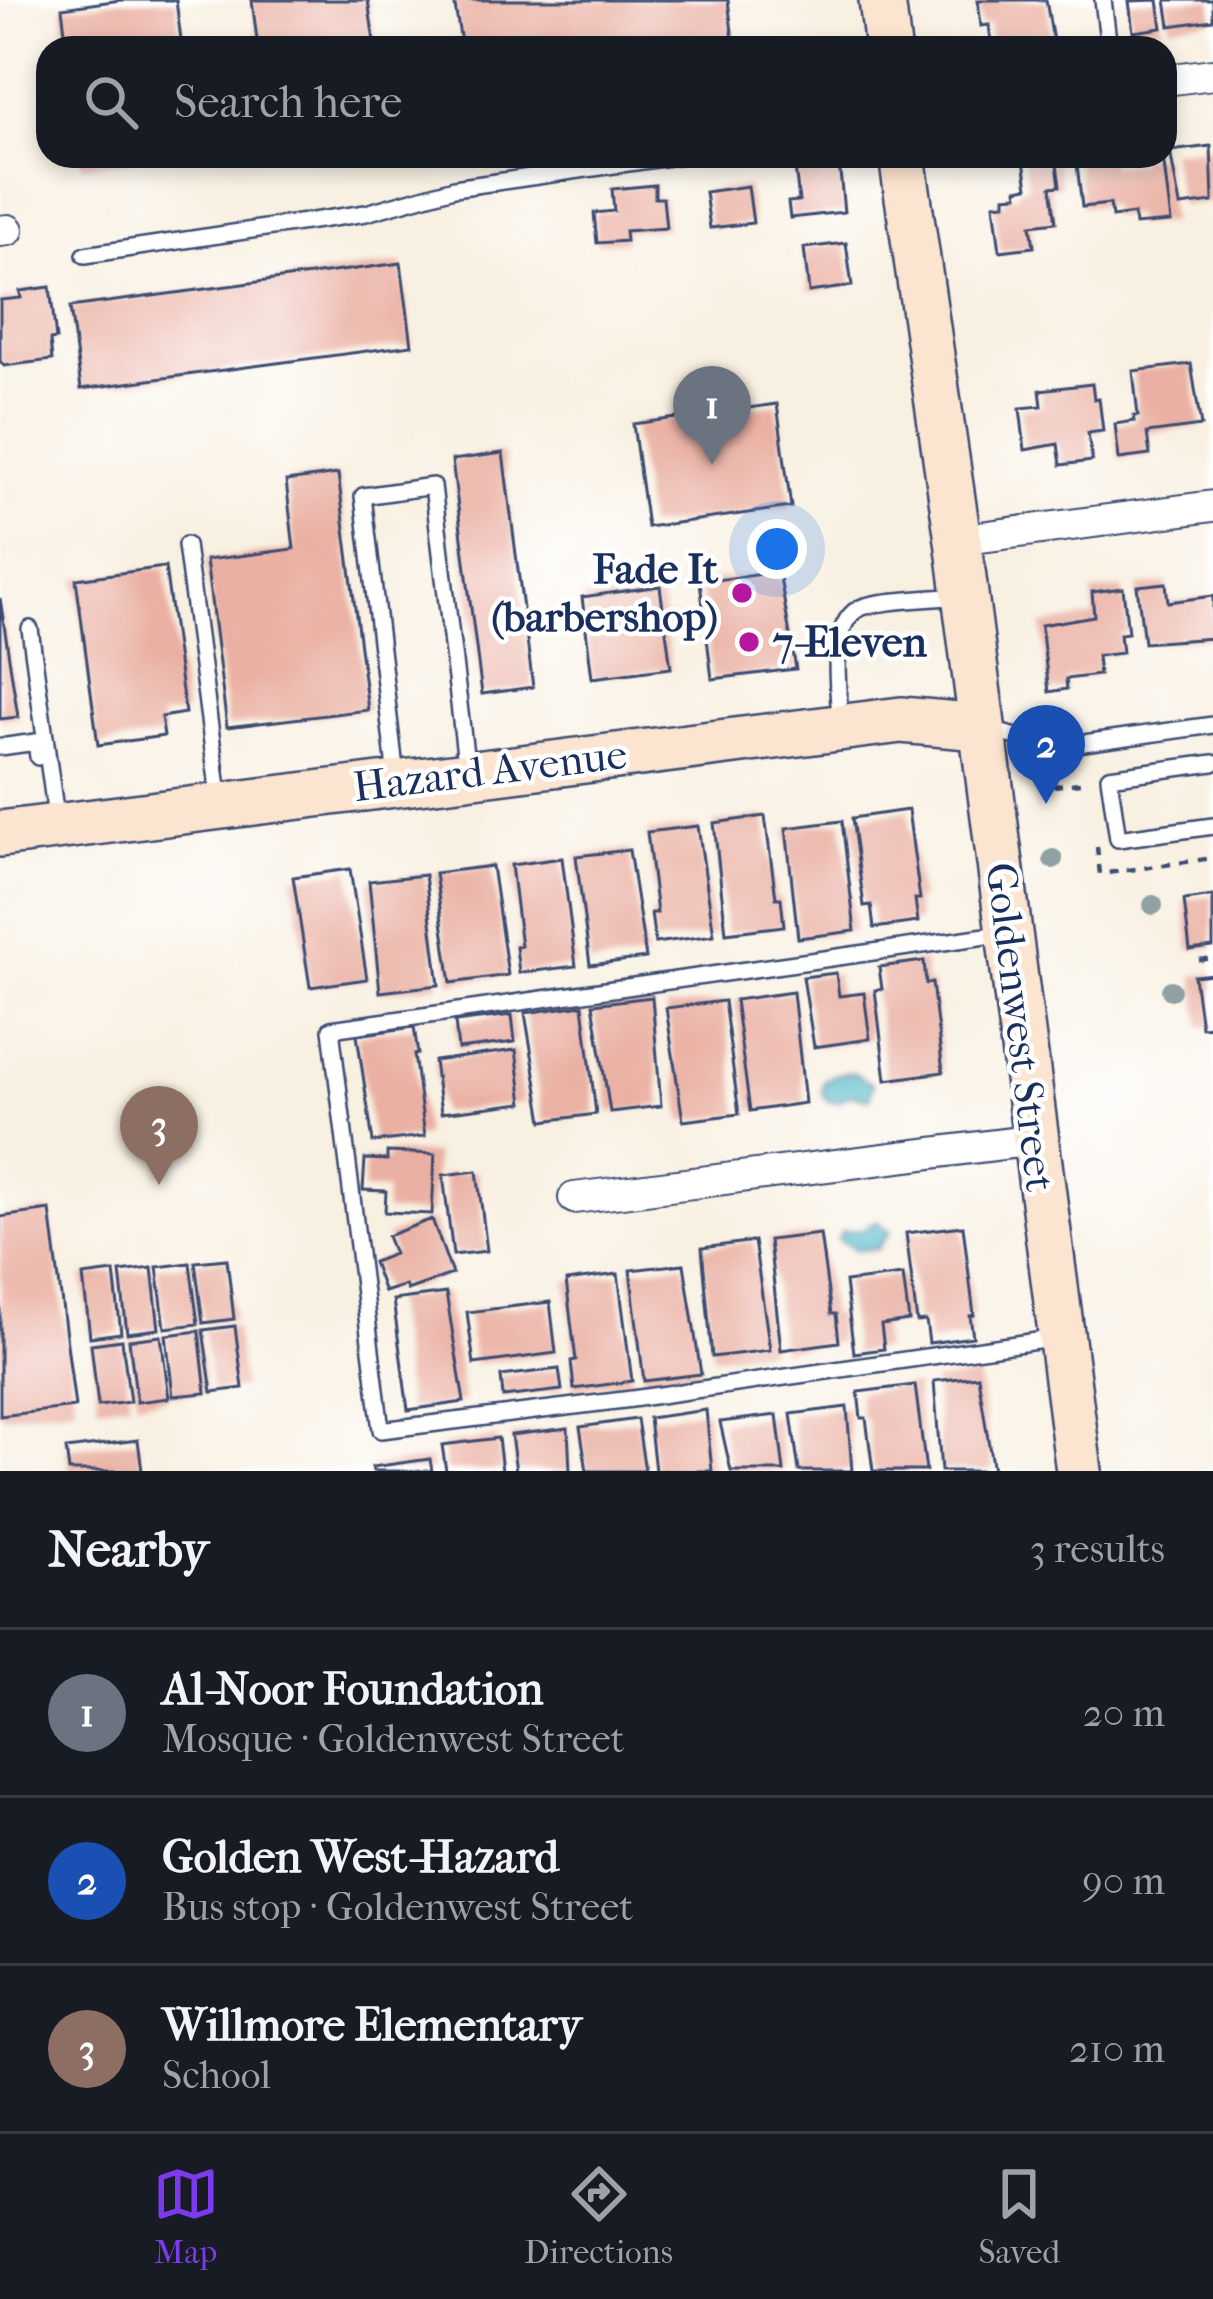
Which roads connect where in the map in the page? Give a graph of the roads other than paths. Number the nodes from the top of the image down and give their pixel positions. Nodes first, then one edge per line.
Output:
1 (882, 0) edge
2 (1103, 0) edge
3 (886, 36) edge
4 (1108, 36) edge
5 (1213, 74) edge
6 (1177, 78) edge
7 (593, 168) edge
8 (904, 168) edge
9 (85, 255) dead end
10 (1213, 506) edge
11 (958, 540) junction
12 (186, 544) dead end
13 (964, 595) junction
14 (30, 629) dead end
15 (1213, 725) edge
16 (980, 727) junction
17 (841, 728) junction
18 (0, 747) edge
19 (1213, 763) edge
20 (468, 774) junction
21 (396, 783) junction
22 (221, 806) junction
23 (1213, 826) edge
24 (52, 827) junction
25 (0, 834) edge
26 (1008, 933) junction
27 (1035, 1140) junction
28 (574, 1198) dead end
29 (1061, 1338) junction
30 (1079, 1471) edge

1 - 3 main road
2 - 4 lane
5 - 6 street
7 - 9 lane
8 - 11 main road, Goldenwest Street
10 - 11 street
11 - 13 main road, Goldenwest Street
12 - 22 lane
13 - 16 main road, Goldenwest Street
13 - 17 lane
14 - 24 lane
15 - 16 lane
16 - 17 main road, Hazard Avenue
16 - 26 main road, Goldenwest Street
17 - 20 main road, Hazard Avenue
18 - 24 lane
19 - 23 lane
20 - 21 main road, Hazard Avenue
20 - 21 lane
21 - 22 main road, Hazard Avenue
22 - 24 main road, Hazard Avenue
24 - 25 main road, Hazard Avenue
26 - 27 main road, Goldenwest Street
26 - 29 lane
27 - 28 street
27 - 29 main road, Goldenwest Street
29 - 30 main road, Goldenwest Street

